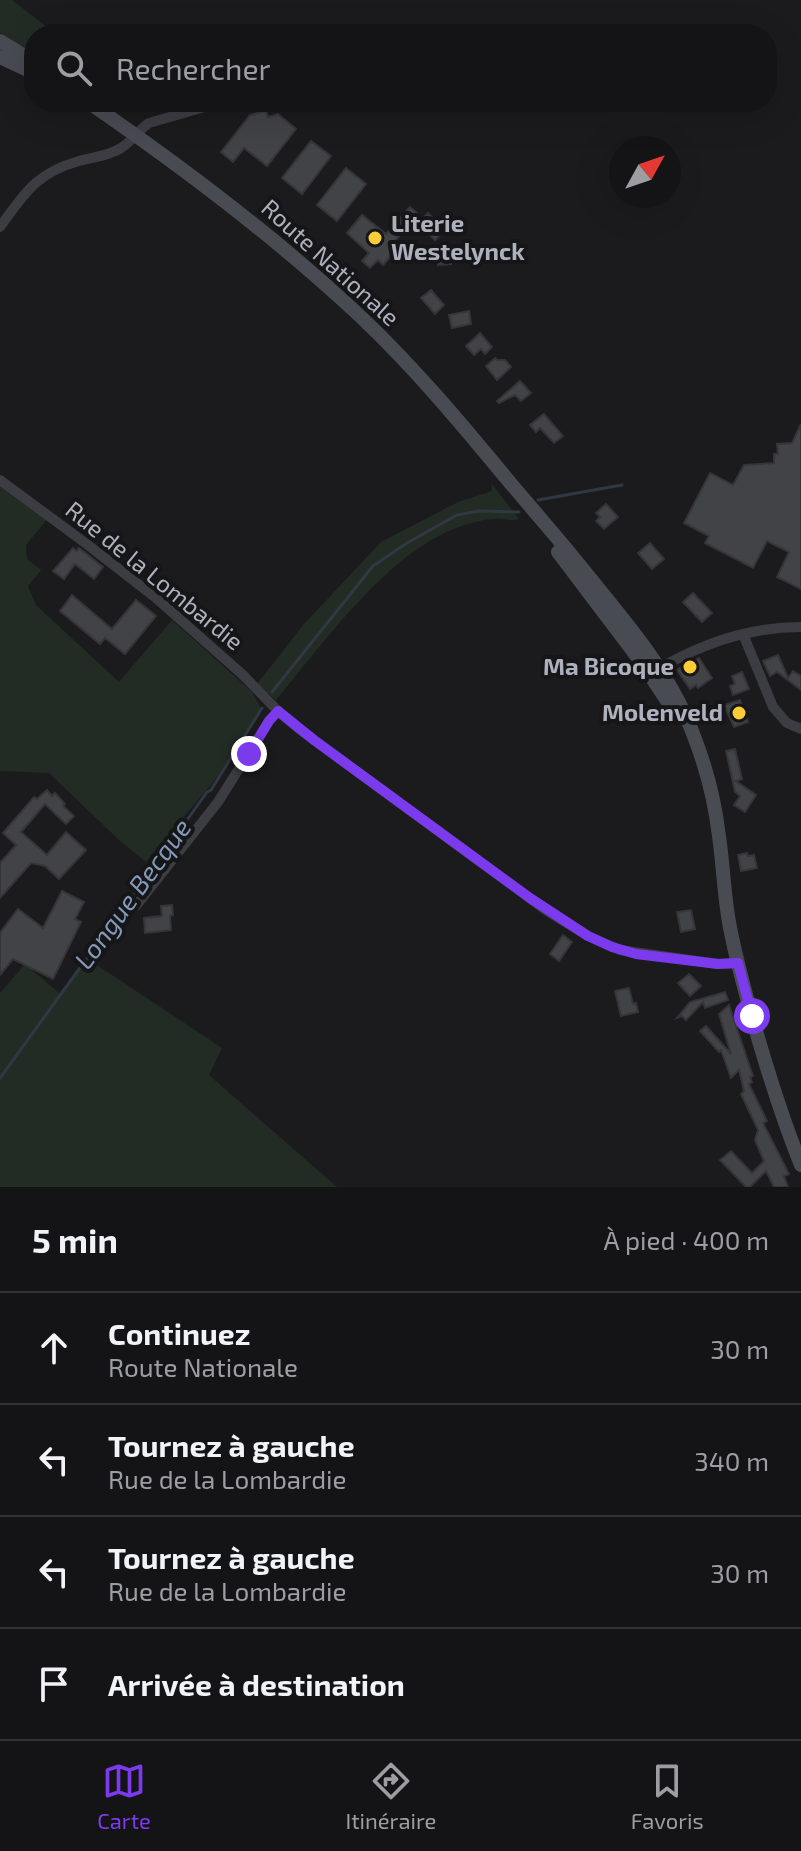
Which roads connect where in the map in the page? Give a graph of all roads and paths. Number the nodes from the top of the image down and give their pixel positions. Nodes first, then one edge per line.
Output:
1 (0, 41) edge
2 (24, 56) edge
3 (0, 57) edge
4 (24, 68) edge
5 (103, 112) edge
6 (187, 112) edge
7 (135, 134) junction
8 (0, 227) edge
9 (0, 480) edge
10 (801, 627) edge
11 (743, 634) junction
12 (654, 672) junction
13 (278, 711) junction
14 (801, 729) edge
15 (136, 906) dead end
16 (738, 963) junction
17 (801, 1165) edge

1 - 2 street
3 - 4 street
5 - 7 street, Route Nationale
6 - 7 street
7 - 8 street
7 - 12 street, Route Nationale
9 - 13 street, Rue de la Lombardie
10 - 11 street
11 - 12 street
11 - 14 street
12 - 16 street, Route Nationale
13 - 15 street
13 - 16 street, Rue de la Lombardie
16 - 17 street, Route Nationale

